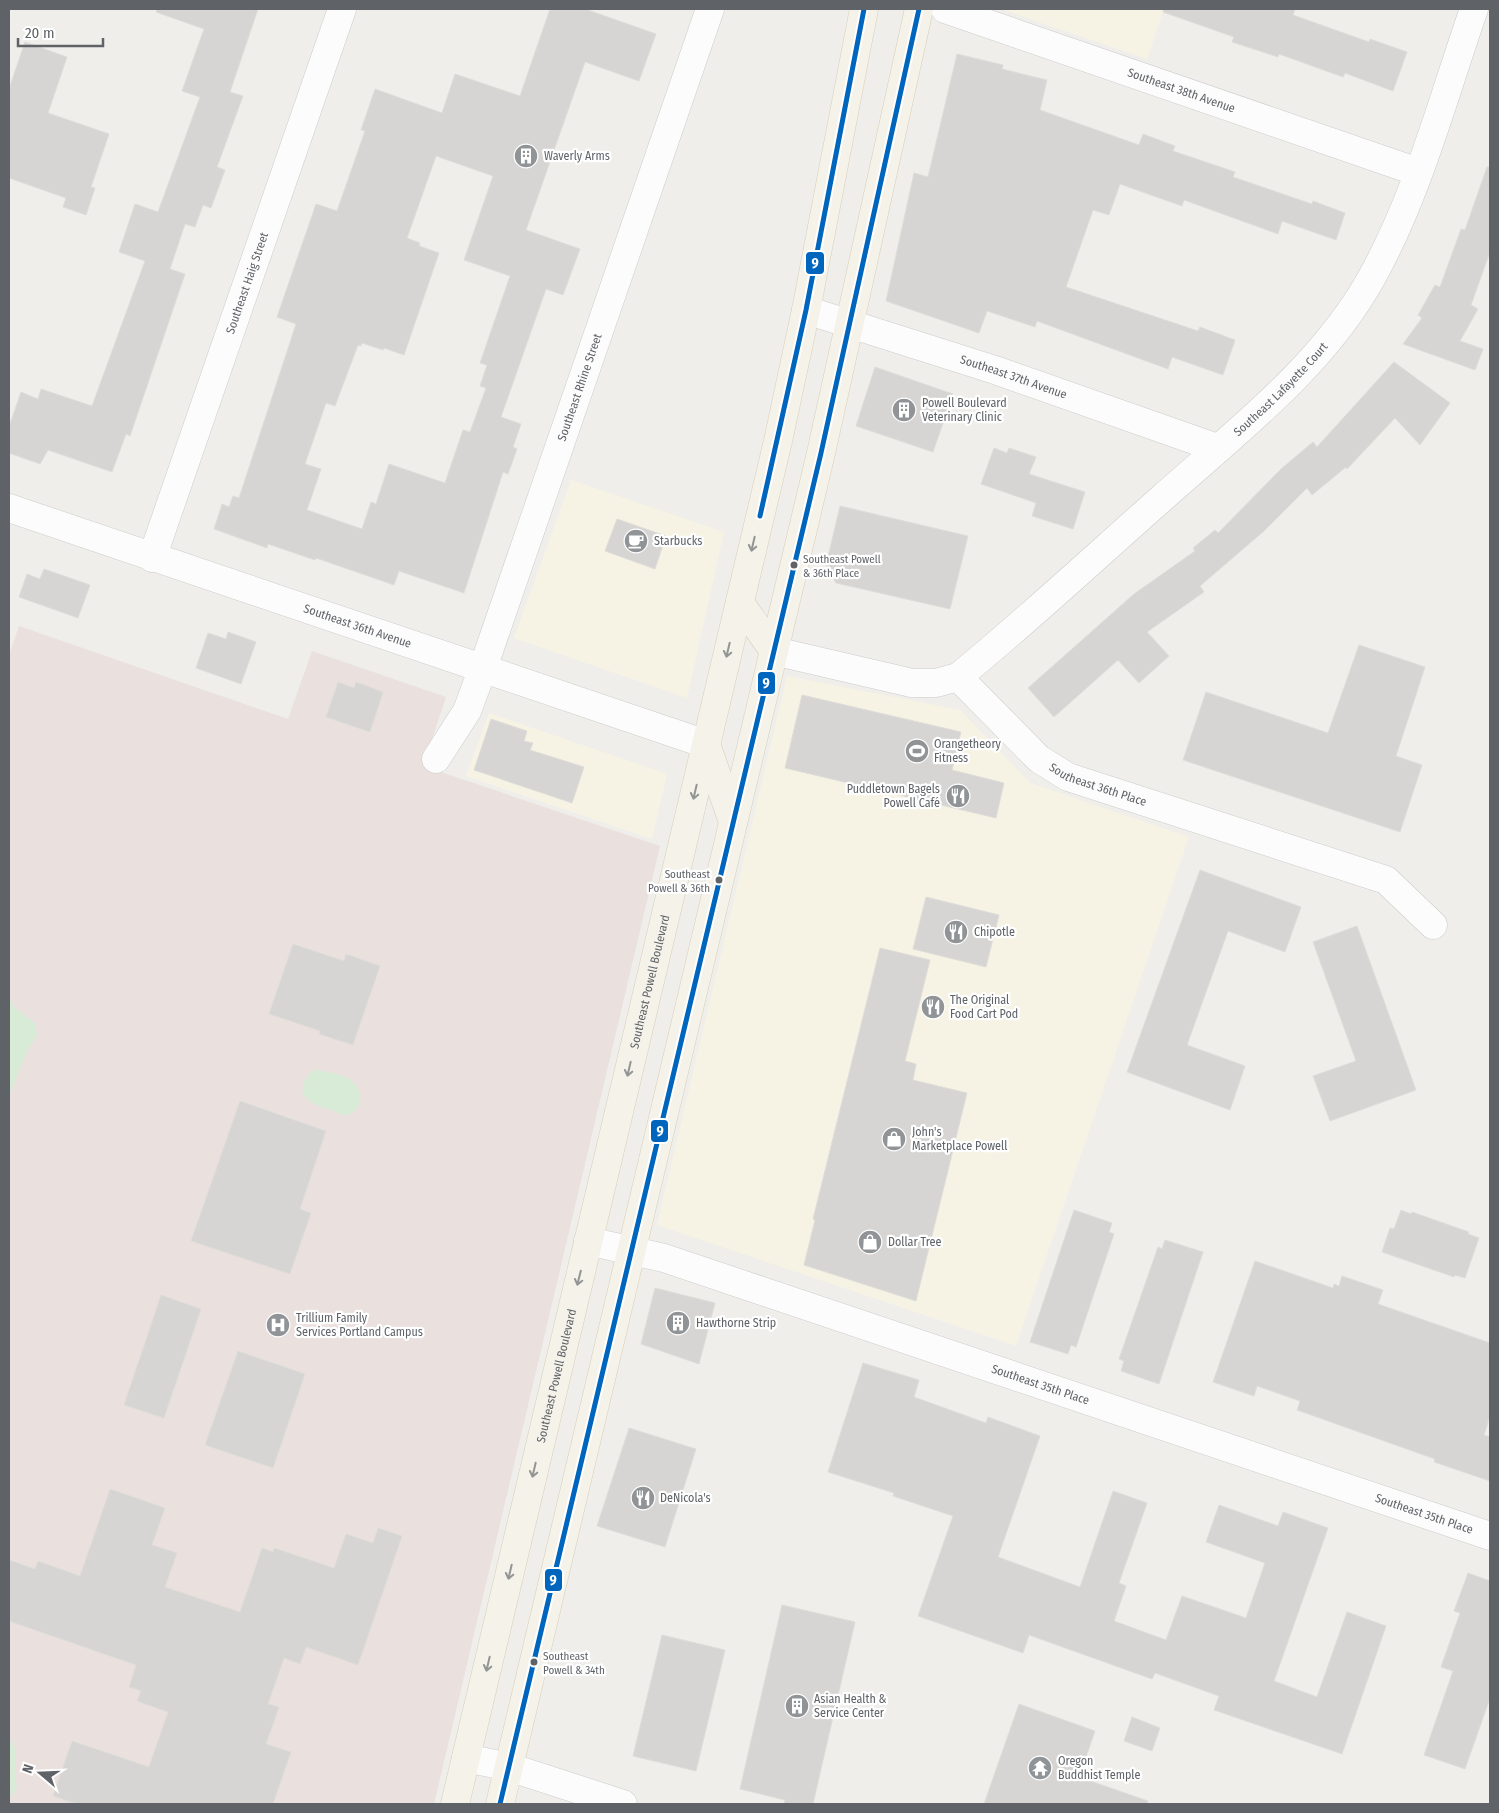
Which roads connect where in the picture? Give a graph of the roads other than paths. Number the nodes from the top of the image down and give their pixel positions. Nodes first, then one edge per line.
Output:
1 (342, 9) edge
2 (710, 9) edge
3 (864, 9) edge
4 (919, 9) edge
5 (945, 9) edge
6 (1474, 9) edge
7 (1418, 172) junction
8 (806, 310) junction
9 (851, 323) junction
10 (1218, 448) junction
11 (9, 508) edge
12 (152, 558) junction
13 (740, 603) junction
14 (774, 651) junction
15 (483, 668) junction
16 (958, 677) junction
17 (706, 744) junction
18 (436, 759) dead end
19 (733, 822) junction
20 (1433, 925) dead end
21 (588, 1241) junction
22 (631, 1250) junction
23 (1490, 1536) edge
24 (466, 1758) junction
25 (509, 1767) junction
26 (455, 1804) edge
27 (500, 1804) edge
28 (623, 1804) edge

1 - 12 street, Southeast Haig Street
2 - 15 street, Southeast Rhine Street
3 - 8 main road, Southeast Powell Boulevard
4 - 9 main road
5 - 7 street, Southeast 38th Avenue
6 - 7 street, Southeast Lafayette Court
7 - 10 street, Southeast Lafayette Court
8 - 9 street, Southeast 37th Avenue
8 -> 13 main road, Southeast Powell Boulevard
9 - 10 street, Southeast 37th Avenue
9 - 14 main road
10 - 16 street, Southeast Lafayette Court
11 - 12 street, Southeast 36th Avenue
12 - 15 street, Southeast 36th Avenue
13 - 14 main road
13 -> 17 main road, Southeast Powell Boulevard
14 - 16 street
14 - 19 main road
15 - 17 street, Southeast 36th Avenue
15 - 18 street, Southeast Rhine Street
16 - 20 street, Southeast 36th Place
17 - 19 main road
17 -> 21 main road, Southeast Powell Boulevard
19 - 22 main road
21 - 22 street, Southeast 35th Place
21 -> 24 main road, Southeast Powell Boulevard
22 - 23 street, Southeast 35th Place
22 - 25 main road
24 - 25 street
24 - 26 main road, Southeast Powell Boulevard
25 - 27 main road
25 - 28 street

